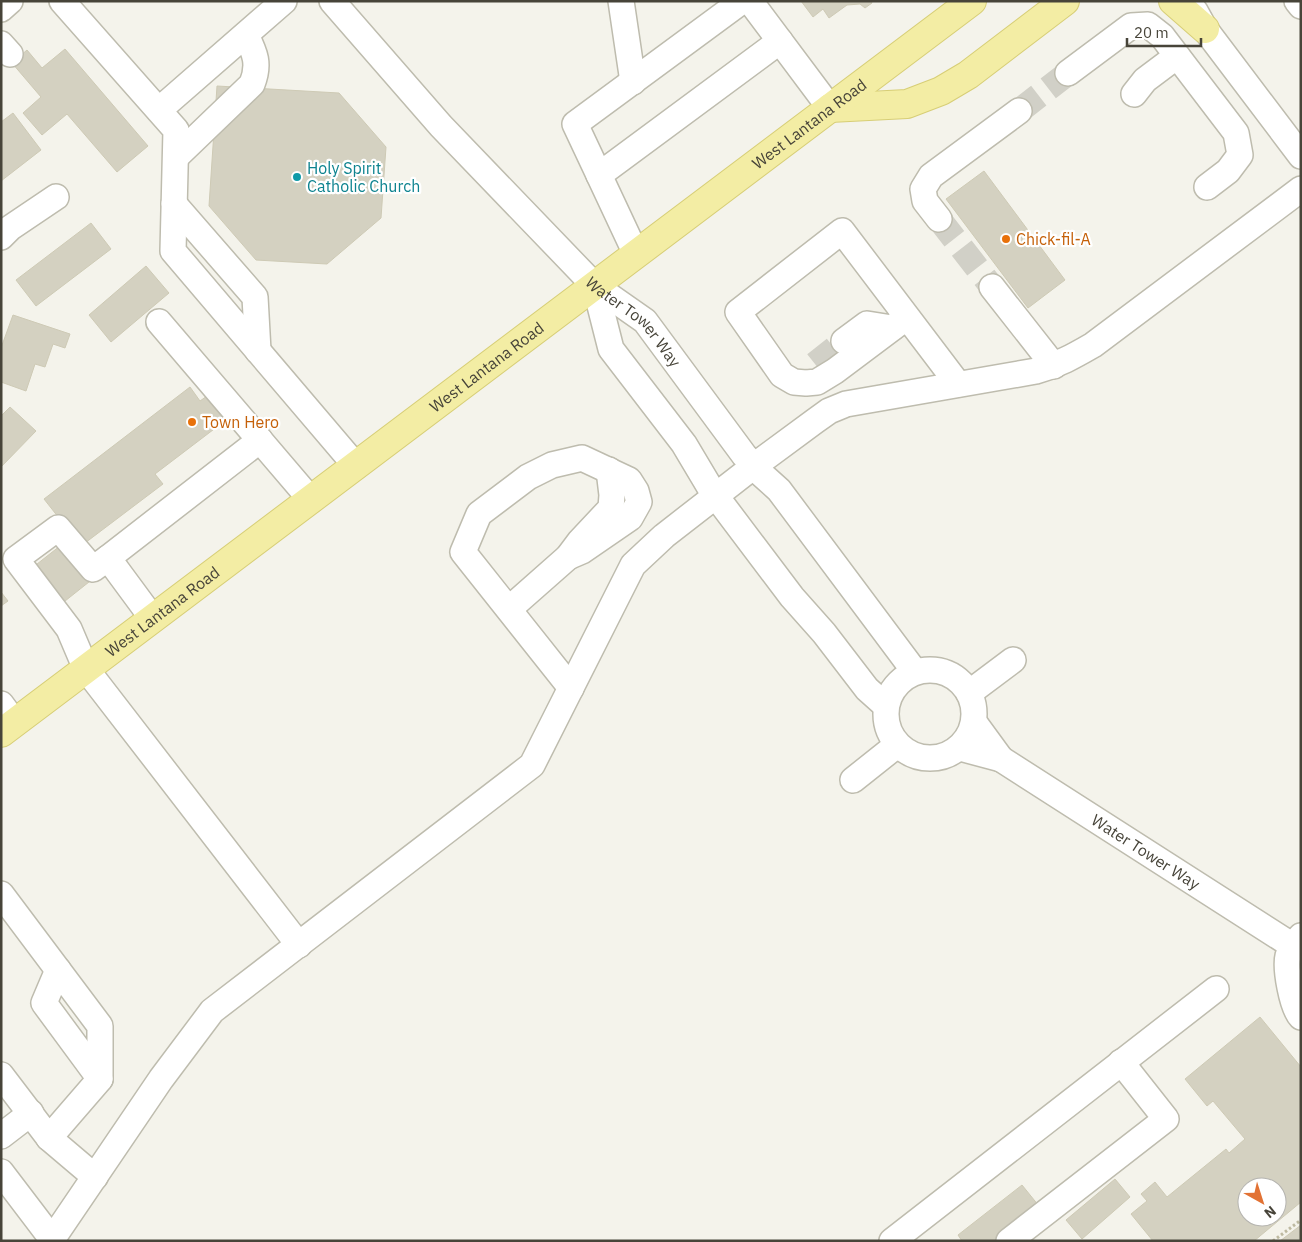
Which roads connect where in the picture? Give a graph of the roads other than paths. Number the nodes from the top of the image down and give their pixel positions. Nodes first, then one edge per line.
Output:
1 (10, 1) edge
2 (62, 1) edge
3 (284, 1) edge
4 (332, 1) edge
5 (621, 1) edge
6 (742, 1) edge
7 (750, 1) edge
8 (972, 1) edge
9 (1065, 1) edge
10 (1173, 1) edge
11 (1190, 1) edge
12 (1297, 1) edge
13 (1301, 6) edge
14 (1, 9) edge
15 (1204, 29) junction
16 (246, 35) junction
17 (780, 41) junction
18 (1177, 56) junction
19 (1068, 73) tunnel mouth
20 (633, 82) junction
21 (1134, 94) dead end
22 (830, 108) junction
23 (159, 110) junction
24 (1019, 111) tunnel mouth
25 (1301, 156) edge
26 (176, 157) junction
27 (599, 175) junction
28 (1207, 187) dead end
29 (1301, 189) edge
30 (56, 197) dead end
31 (174, 204) junction
32 (939, 220) tunnel mouth
33 (1, 237) edge
34 (636, 254) junction
35 (595, 286) junction
36 (992, 287) tunnel mouth
37 (159, 322) dead end
38 (745, 323) junction
39 (899, 323) junction
40 (844, 341) tunnel mouth
41 (258, 351) junction
42 (815, 364) tunnel mouth
43 (1054, 366) junction
44 (958, 384) junction
45 (260, 440) junction
46 (356, 466) junction
47 (754, 466) junction
48 (716, 496) junction
49 (311, 500) junction
50 (108, 558) junction
51 (508, 609) junction
52 (153, 619) junction
53 (1013, 660) dead end
54 (86, 670) junction
55 (915, 672) junction
56 (571, 688) junction
57 (969, 693) junction
58 (886, 706) junction
59 (6, 720) edge
60 (974, 722) junction
61 (897, 745) junction
62 (960, 748) junction
63 (1001, 758) junction
64 (853, 780) dead end
65 (1, 894) edge
66 (1297, 941) edge
67 (299, 945) junction
68 (1216, 989) dead end
69 (1301, 1017) edge
70 (1122, 1062) junction
71 (1, 1075) edge
72 (31, 1114) junction
73 (1, 1136) edge
74 (50, 1138) junction
75 (1, 1172) edge
76 (95, 1176) junction
77 (52, 1240) edge
78 (892, 1241) edge
79 (1010, 1241) edge

1 - 14 street
2 - 23 street
3 - 16 street
4 - 35 street
5 - 20 street
6 - 20 street
7 - 17 street
8 - 22 main road, West Lantana Road
9 - 22 main road
10 - 15 main road
11 - 15 street
12 - 13 street
15 - 25 street
16 - 23 street
16 - 26 street
17 - 22 street
17 - 27 street
18 - 19 street
18 - 21 street
18 - 28 street
20 - 27 street
22 - 34 main road, West Lantana Road
23 - 26 street
24 - 32 street
26 - 31 street
27 - 34 street
29 - 43 street
30 - 33 street
31 - 41 street
31 - 41 street
34 - 35 main road, West Lantana Road
35 - 46 main road, West Lantana Road
35 - 47 street, Water Tower Way
35 - 48 street, Water Tower Way
36 - 43 street
37 - 45 street
38 - 39 street
38 - 39 street
38 - 42 street
39 - 40 street
39 - 44 street
41 - 46 street
43 - 44 street
44 - 47 street
45 - 49 street
45 - 50 street
46 - 49 main road, West Lantana Road
47 - 48 street
47 - 55 street, Water Tower Way
48 - 56 street
48 - 58 street, Water Tower Way
49 - 52 main road, West Lantana Road
50 - 52 street
50 - 54 street
51 - 51 street
51 - 56 street
52 - 54 main road, West Lantana Road
53 - 57 street
54 - 59 main road, West Lantana Road
54 - 67 street
55 - 57 street
55 - 58 street
56 - 67 street
57 - 60 street, Water Tower Way
58 - 61 street
60 - 62 street
60 - 63 street, Water Tower Way
61 - 62 street
61 - 64 street
62 - 63 street, Water Tower Way
63 - 66 street, Water Tower Way
65 - 74 street
66 - 69 street, Water Tower Way
67 - 76 street
68 - 70 street
70 - 78 street
70 - 79 street
71 - 72 street
72 - 73 street
72 - 74 street
74 - 76 street
75 - 77 street
76 - 77 street

